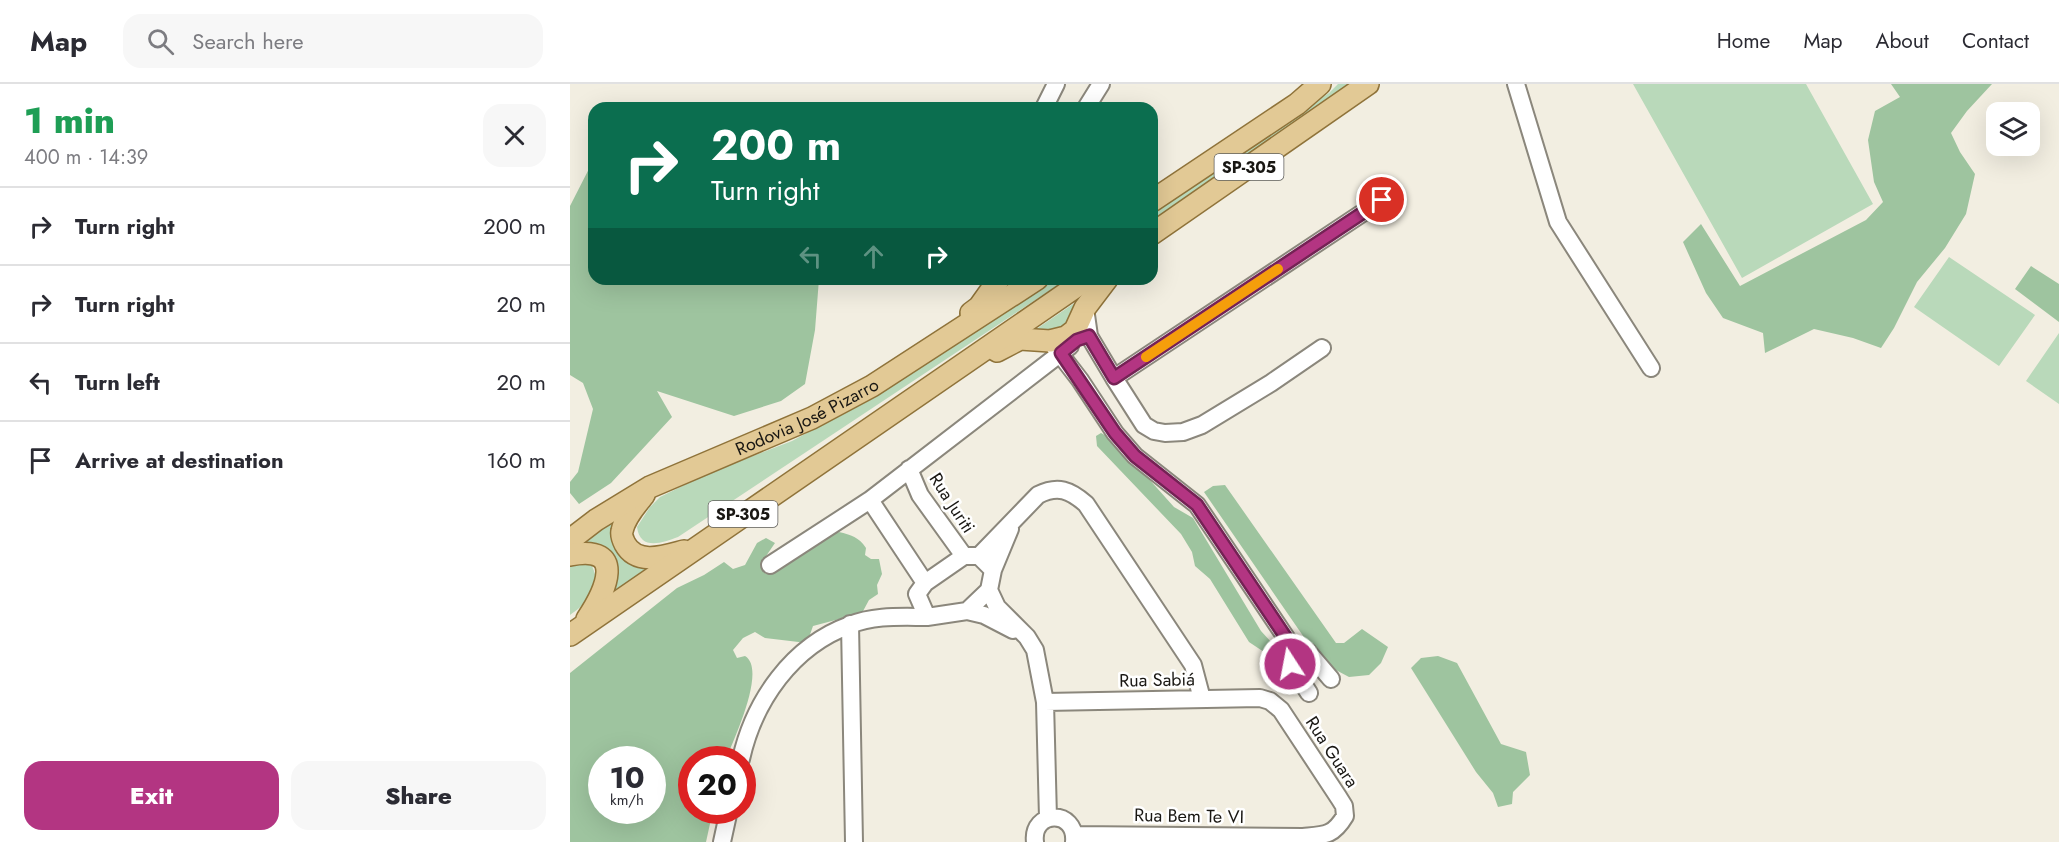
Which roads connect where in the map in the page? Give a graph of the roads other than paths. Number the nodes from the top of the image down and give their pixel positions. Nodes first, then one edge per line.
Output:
1 (1056, 84) edge
2 (1101, 84) edge
3 (1320, 84) edge
4 (1368, 84) edge
5 (1516, 84) edge
6 (1047, 102) edge
7 (1090, 102) edge
8 (1158, 195) edge
9 (1382, 200) dead end
10 (1158, 232) edge
11 (995, 285) edge
12 (1027, 285) edge
13 (1077, 285) edge
14 (1102, 285) edge
15 (1085, 308) junction
16 (1083, 338) junction
17 (1055, 347) junction
18 (1322, 348) dead end
19 (1651, 368) dead end
20 (901, 369) junction
21 (1114, 378) junction
22 (918, 395) junction
23 (909, 469) junction
24 (650, 487) junction
25 (870, 500) junction
26 (1014, 520) junction
27 (570, 540) edge
28 (694, 548) junction
29 (570, 555) edge
30 (971, 556) junction
31 (770, 565) dead end
32 (993, 570) junction
33 (921, 589) junction
34 (989, 591) junction
35 (967, 611) junction
36 (884, 617) junction
37 (927, 617) junction
38 (850, 624) junction
39 (576, 631) edge
40 (1028, 637) junction
41 (1293, 648) junction
42 (1331, 679) dead end
43 (1309, 693) dead end
44 (1202, 699) junction
45 (1270, 701) joint
46 (1045, 702) junction
47 (745, 746) edge
48 (1048, 818) junction
49 (726, 824) edge
50 (1074, 838) edge
51 (1304, 840) edge
52 (722, 842) edge
53 (854, 842) edge
54 (1035, 842) edge

1 - 6 street
2 - 7 street
3 - 8 main road
4 - 10 main road, SP-305
5 - 19 street
9 - 21 street
11 - 20 main road
12 - 20 main road, Rodovia José Pizarro
13 - 22 main road
14 - 15 main road
15 - 16 street
15 - 17 main road
16 - 17 street
16 - 21 street
17 - 22 main road
17 - 23 street
17 - 41 street
18 - 21 street
20 - 24 main road, Rodovia José Pizarro
22 - 28 main road, Rodovia José Pizarro / SP-305
23 - 25 street
23 - 30 street, Rua Juriti
24 - 27 main road, Rodovia José Pizarro
24 - 28 main road
25 - 31 street
25 - 33 street
26 - 30 street
26 - 32 street
26 - 44 street
28 - 39 main road, Rodovia José Pizarro / SP-305
29 - 39 main road
30 - 32 street, Rua Juriti
30 - 33 street
32 - 34 street
33 - 36 street
33 - 37 street
34 - 35 street
34 - 40 street
35 - 37 street
35 - 40 street
36 - 37 street
36 - 38 street
38 - 47 street
38 - 53 street
40 - 46 street
41 - 42 street
41 - 43 street
44 - 45 street, Rua Sabiá
44 - 46 street, Rua Sabiá
45 - 51 street, Rua Guara
46 - 48 street
48 - 50 street
48 - 54 street
49 - 52 street
50 - 51 street, Rua Bem Te VI

